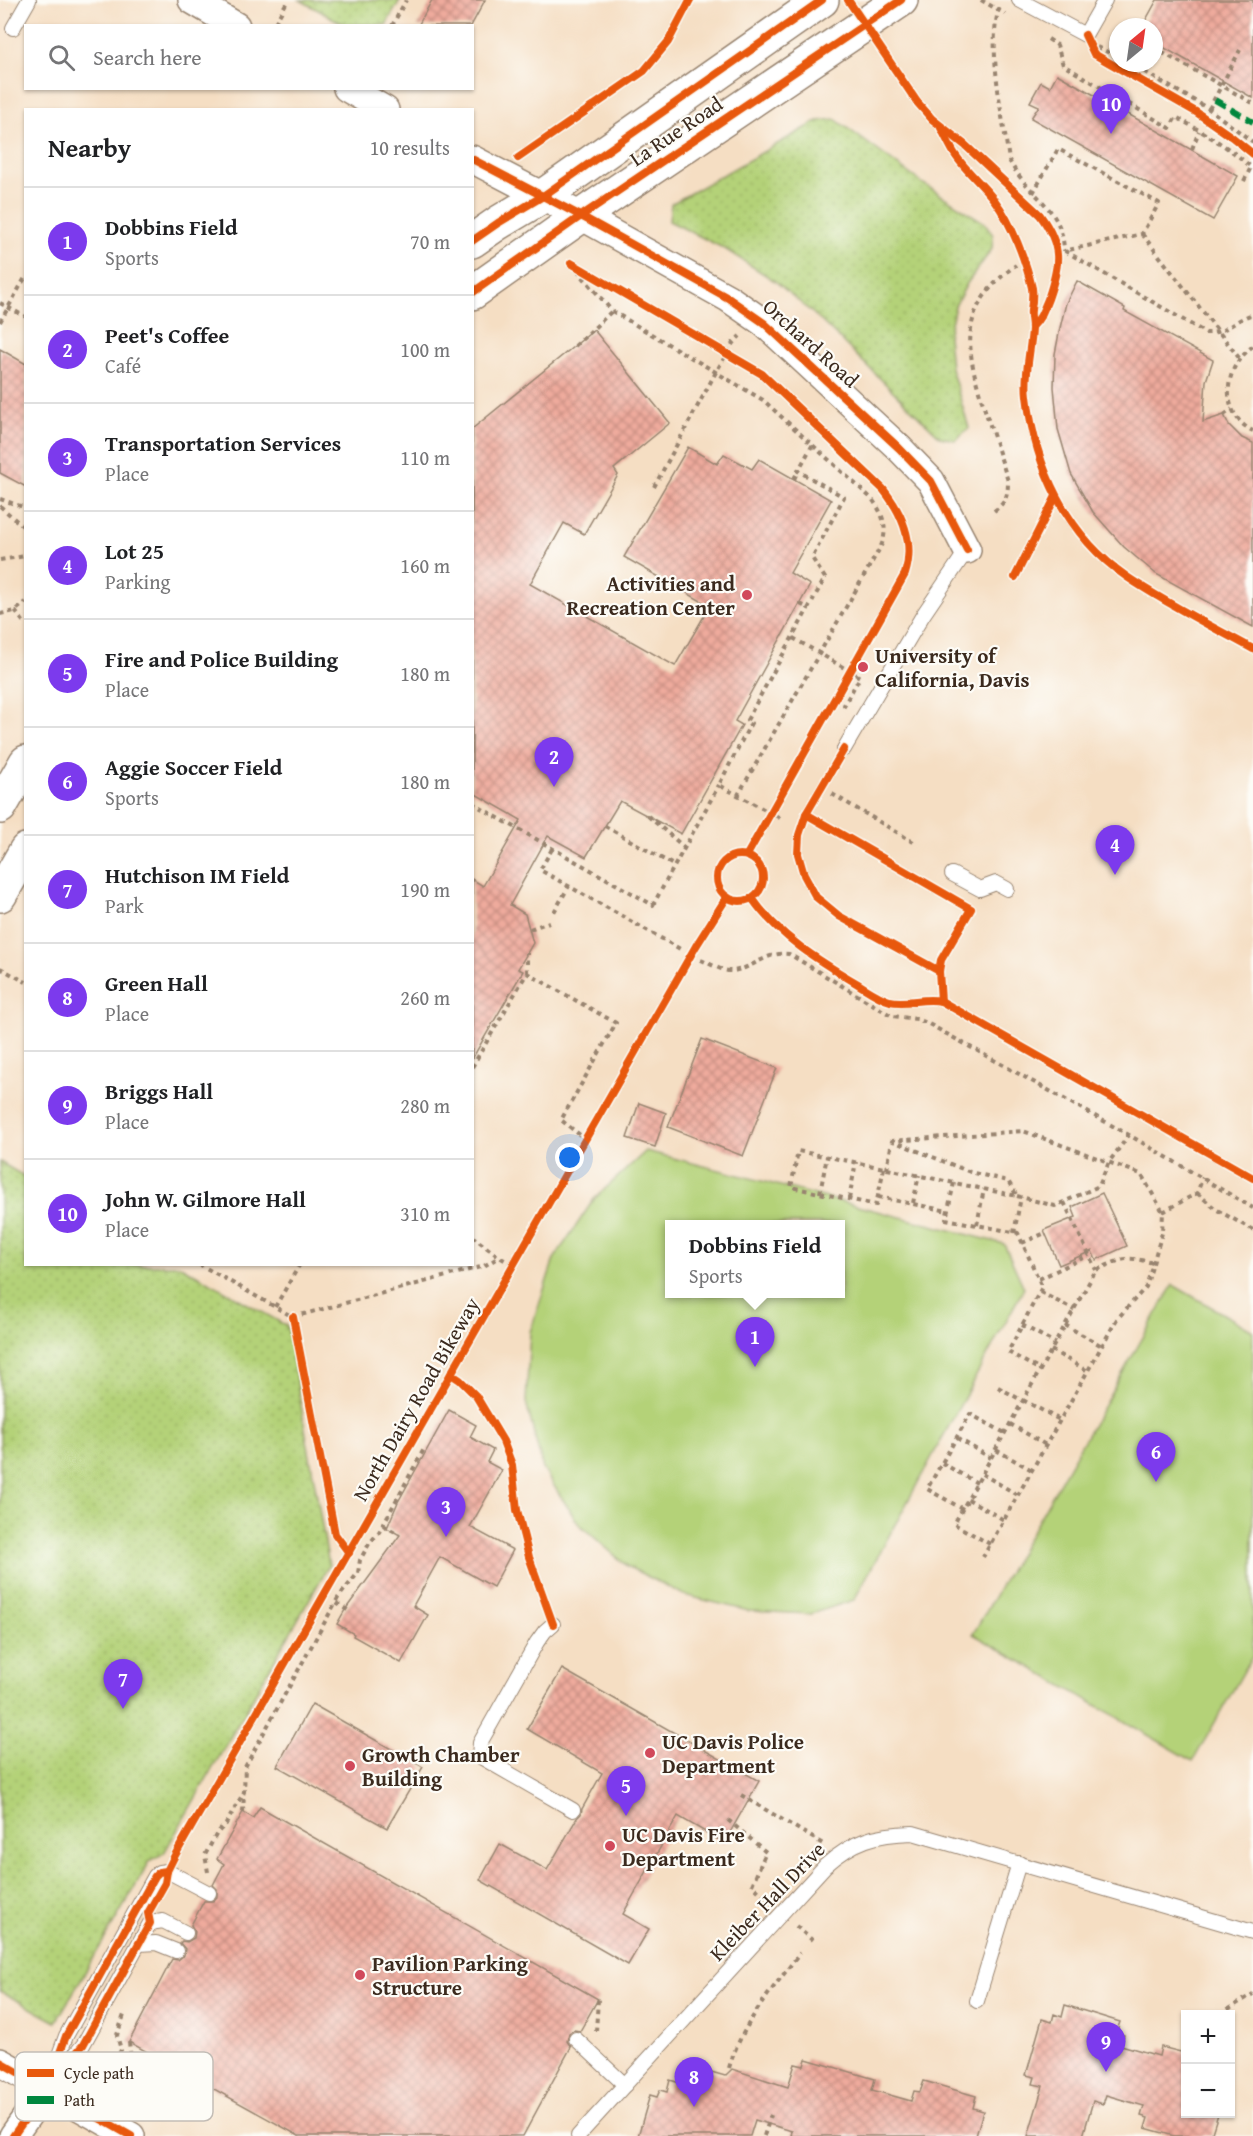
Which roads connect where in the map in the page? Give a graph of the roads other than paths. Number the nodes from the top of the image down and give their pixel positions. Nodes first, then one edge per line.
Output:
1 (29, 0) edge
2 (192, 0) edge
3 (822, 0) edge
4 (901, 0) edge
5 (1019, 0) edge
6 (1105, 0) edge
7 (233, 24) edge
8 (13, 28) dead end
9 (350, 90) edge
10 (382, 108) edge
11 (474, 160) edge
12 (543, 196) junction
13 (581, 216) junction
14 (474, 240) edge
15 (474, 292) edge
16 (967, 550) joint
17 (844, 749) dead end
18 (24, 765) edge
19 (0, 807) edge
20 (24, 853) edge
21 (952, 874) dead end
22 (1006, 889) dead end
23 (0, 895) edge
24 (553, 1624) dead end
25 (573, 1810) dead end
26 (1019, 1863) junction
27 (204, 1891) road end
28 (1253, 1932) edge
29 (186, 1933) dead end
30 (139, 1944) junction
31 (176, 1951) dead end
32 (977, 2001) dead end
33 (576, 2039) dead end
34 (60, 2052) edge
35 (77, 2052) edge
36 (0, 2062) edge
37 (15, 2070) edge
38 (625, 2085) junction
39 (23, 2121) edge
40 (104, 2121) edge
41 (13, 2136) edge
42 (131, 2136) edge
43 (578, 2136) edge

1 - 8 lane
2 - 7 street
3 - 12 main road, La Rue Road
4 - 13 main road, La Rue Road
5 - 6 lane
9 - 10 street
11 - 12 street, Orchard Road
12 - 13 street, Orchard Road
12 - 14 main road, La Rue Road
13 - 15 main road, La Rue Road
13 - 16 street, Orchard Road
16 - 17 lane
18 - 19 main road
20 - 23 main road
21 - 22 lane
24 - 25 lane
26 - 28 lane, Kleiber Hall Drive
26 - 32 lane
26 - 38 lane, Kleiber Hall Drive
27 - 34 lane
29 - 30 lane
30 - 31 lane
30 - 35 lane
33 - 38 lane
36 - 37 street
38 - 43 lane, Kleiber Hall Drive
39 - 41 street
40 - 42 street

